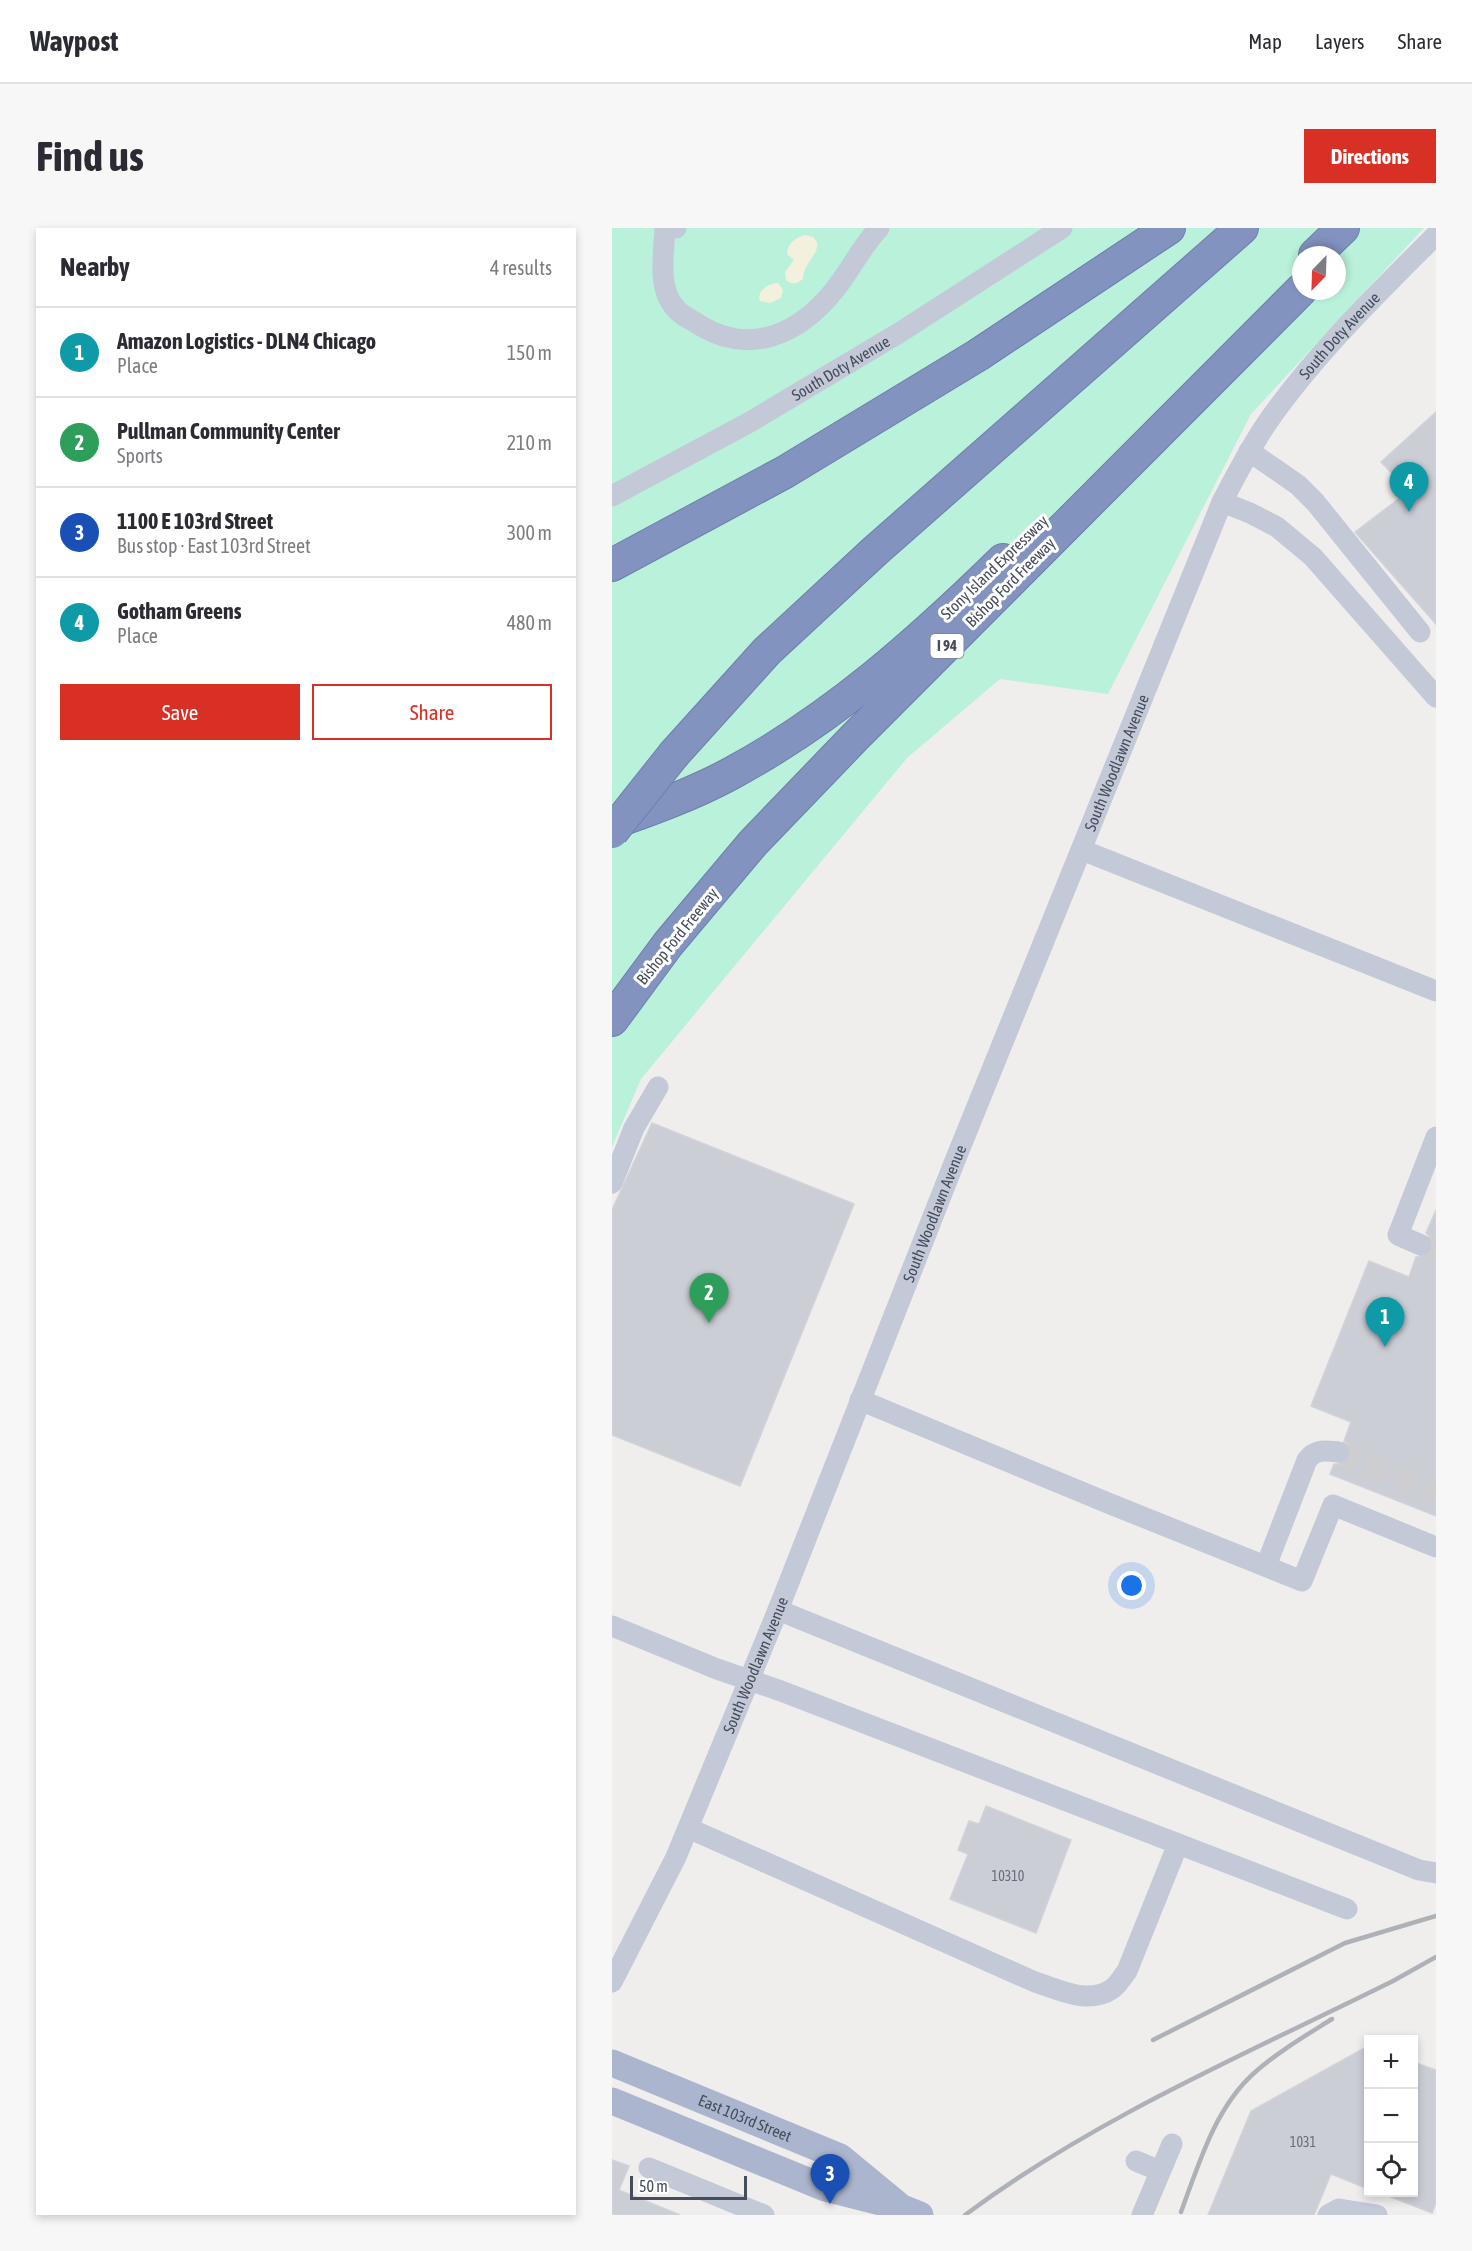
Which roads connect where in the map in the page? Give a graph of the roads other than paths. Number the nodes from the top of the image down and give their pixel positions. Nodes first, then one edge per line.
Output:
1 (676, 228) edge
2 (879, 228) edge
3 (1062, 228) edge
4 (1169, 228) edge
5 (1242, 228) edge
6 (1342, 228) edge
7 (1364, 228) edge
8 (1436, 235) edge
9 (1324, 246) edge
10 (1345, 246) edge
11 (1292, 278) edge
12 (1292, 299) edge
13 (1252, 448) junction
14 (612, 496) edge
15 (1222, 502) junction
16 (612, 565) edge
17 (1420, 632) dead end
18 (1436, 697) edge
19 (612, 823) edge
20 (612, 832) edge
21 (1082, 849) junction
22 (1436, 991) edge
23 (612, 1020) edge
24 (658, 1087) dead end
25 (1436, 1137) edge
26 (612, 1183) edge
27 (1421, 1245) tunnel mouth
28 (860, 1400) junction
29 (1339, 1452) tunnel mouth
30 (1436, 1546) edge
31 (1266, 1566) junction
32 (778, 1610) junction
33 (612, 1626) edge
34 (749, 1678) junction
35 (688, 1828) junction
36 (1178, 1844) junction
37 (1436, 1873) edge
38 (1347, 1909) dead end
39 (612, 1982) edge
40 (612, 2063) edge
41 (612, 2101) edge
42 (1172, 2144) dead end
43 (1136, 2162) dead end
44 (649, 2168) dead end
45 (1160, 2171) junction
46 (910, 2211) edge
47 (764, 2215) edge
48 (1142, 2215) edge
49 (1328, 2215) edge
50 (1377, 2215) edge

1 - 2 street
3 - 14 street, South Doty Avenue
4 - 16 highway
5 - 20 highway, bridge
6 - 9 highway
7 - 10 highway
8 - 13 street, South Doty Avenue
11 - 19 highway, Stony Island Expressway
12 - 23 highway, Bishop Ford Freeway / I 94
13 - 15 street, South Woodlawn Avenue
13 - 17 street
15 - 18 street
15 - 21 street, South Woodlawn Avenue
21 - 22 street
21 - 28 street, South Woodlawn Avenue
24 - 26 street
25 - 27 street
28 - 31 street
28 - 32 street, South Woodlawn Avenue
29 - 31 street
30 - 31 street
32 - 34 street, South Woodlawn Avenue
32 - 37 street
33 - 34 street
34 - 35 street, South Woodlawn Avenue
34 - 36 street
35 - 36 street
35 - 39 street, South Woodlawn Avenue
36 - 38 street
40 - 46 main road, East 103rd Street
41 - 46 main road, East 103rd Street
42 - 45 street
43 - 45 street
44 - 47 street
45 - 48 street
49 - 50 street

